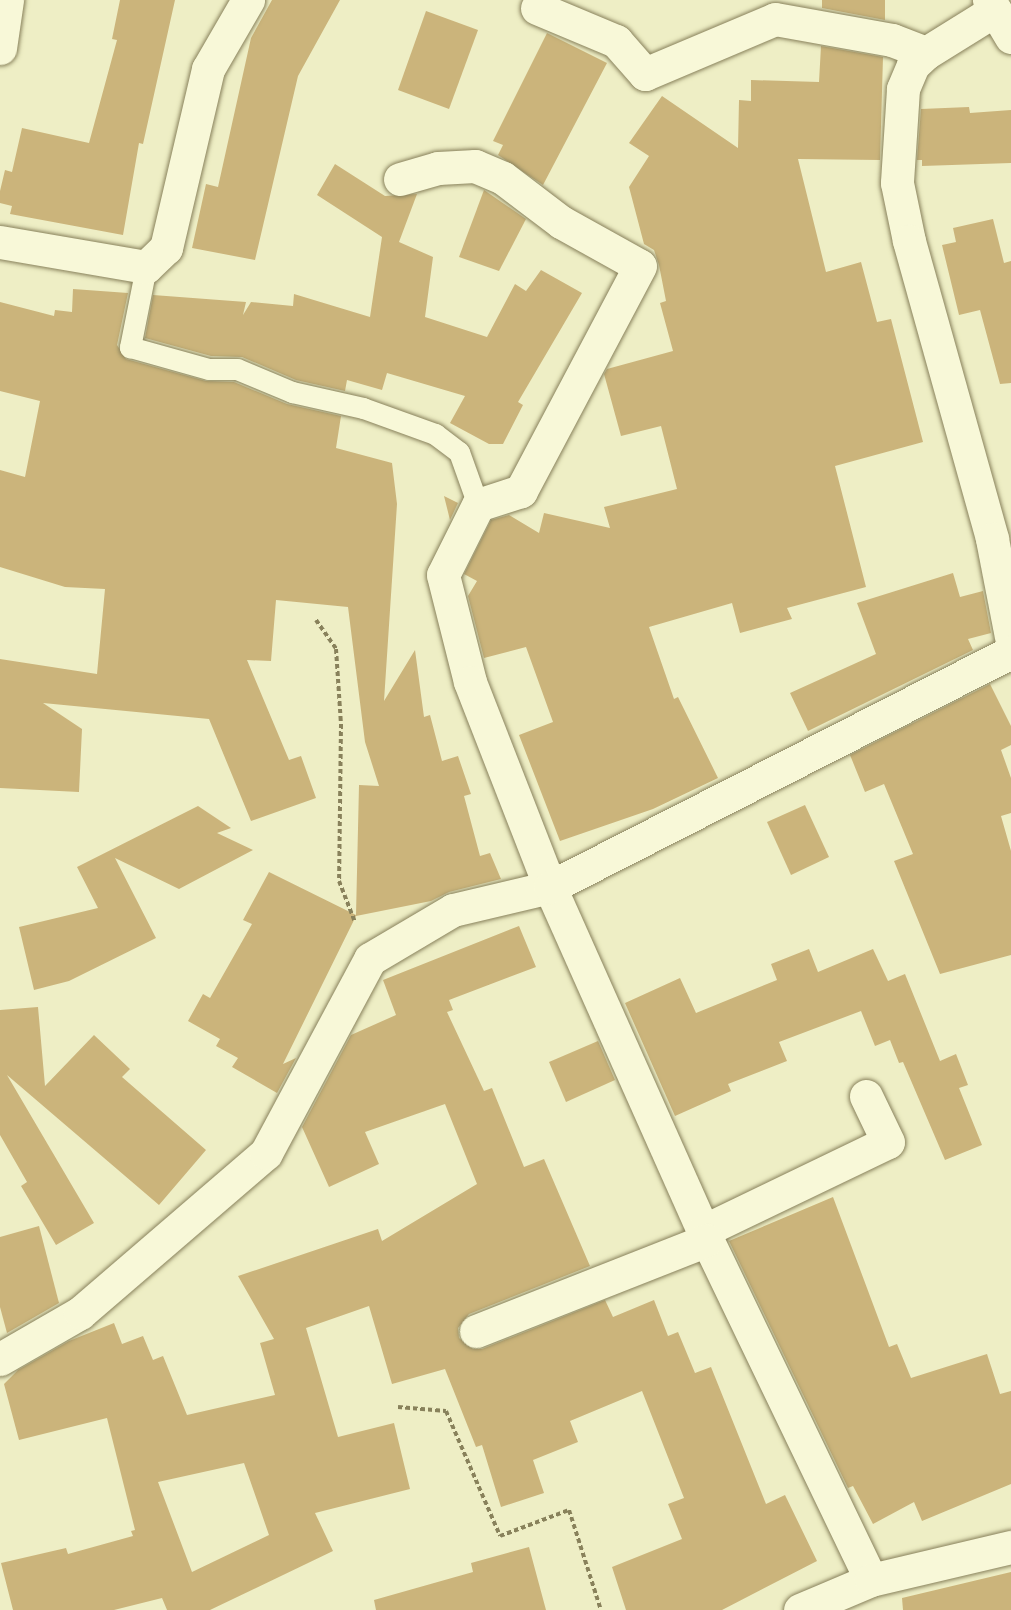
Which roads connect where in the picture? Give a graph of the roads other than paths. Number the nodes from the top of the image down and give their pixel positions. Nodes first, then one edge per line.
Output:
1 (7, 0) edge
2 (248, 0) edge
3 (537, 8) dead end
4 (998, 16) edge
5 (0, 48) edge
6 (926, 53) junction
7 (400, 179) dead end
8 (0, 242) edge
9 (146, 267) junction
10 (478, 505) junction
11 (1011, 637) edge
12 (1011, 652) edge
13 (550, 887) junction
14 (866, 1096) dead end
15 (705, 1235) junction
16 (476, 1331) dead end
17 (0, 1359) edge
18 (1011, 1547) edge
19 (871, 1580) junction
20 (800, 1610) edge

1 - 5 street
2 - 9 street
3 - 6 street
4 - 6 street
6 - 11 street
7 - 10 street
8 - 9 street
9 - 10 lane
10 - 13 street
12 - 13 street
13 - 15 street
13 - 17 street
14 - 15 street
15 - 16 street
15 - 19 street
18 - 19 street
19 - 20 street

